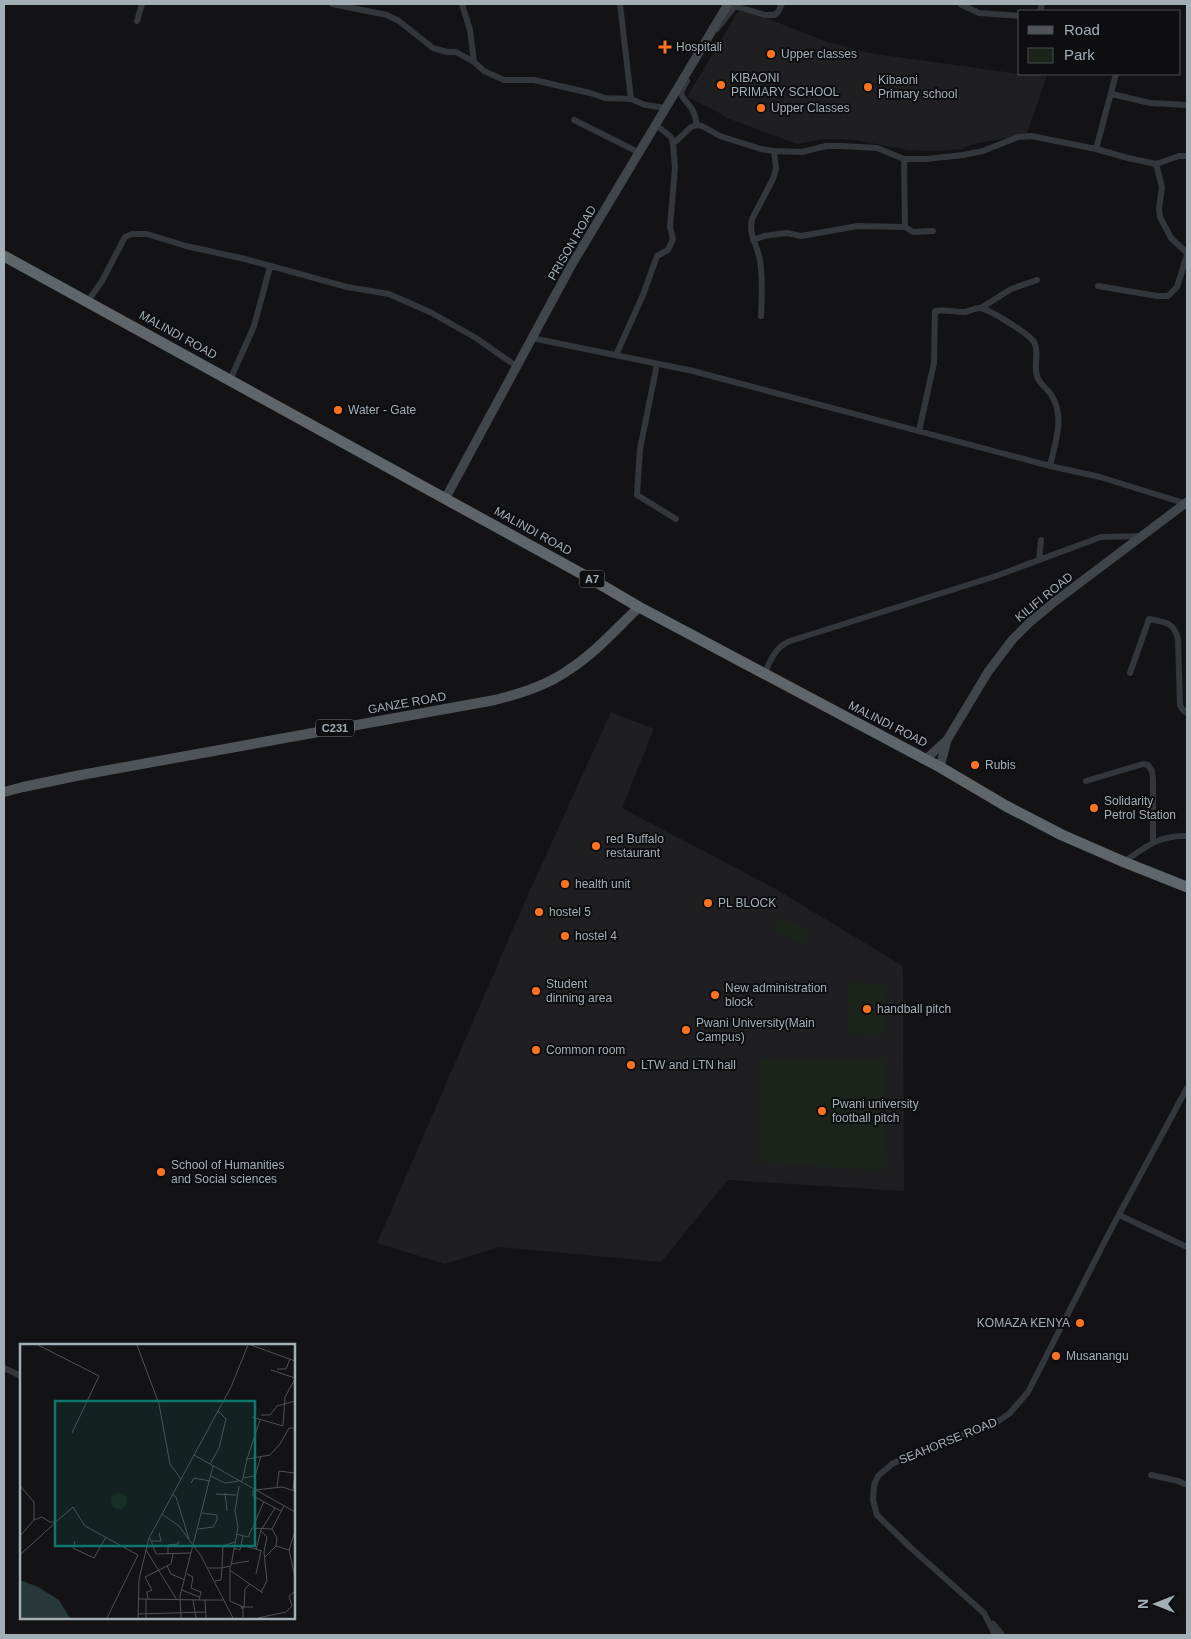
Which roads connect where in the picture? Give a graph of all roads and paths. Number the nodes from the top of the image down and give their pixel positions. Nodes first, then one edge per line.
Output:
1 (142, 4) edge
2 (332, 4) edge
3 (462, 4) edge
4 (620, 4) edge
5 (728, 4) edge
6 (782, 4) edge
7 (960, 4) edge
8 (1018, 16) edge
9 (137, 21) dead end
10 (474, 62) junction
11 (1116, 75) edge
12 (1112, 94) junction
13 (631, 99) junction
14 (1187, 103) edge
15 (667, 108) junction
16 (574, 120) dead end
17 (656, 125) junction
18 (697, 125) junction
19 (673, 144) junction
20 (1096, 149) junction
21 (774, 151) junction
22 (640, 153) junction
23 (1187, 156) edge
24 (904, 159) junction
25 (1156, 164) junction
26 (905, 227) junction
27 (933, 231) dead end
28 (753, 240) junction
29 (1187, 254) edge
30 (4, 256) edge
31 (270, 267) junction
32 (1037, 280) dead end
33 (1098, 286) dead end
34 (88, 301) junction
35 (981, 308) junction
36 (761, 316) dead end
37 (532, 338) junction
38 (616, 355) junction
39 (657, 364) junction
40 (516, 366) junction
41 (230, 380) junction
42 (919, 431) junction
43 (1050, 466) junction
44 (445, 499) junction
45 (1186, 503) edge
46 (676, 519) dead end
47 (1143, 536) junction
48 (1041, 540) dead end
49 (1039, 560) junction
50 (639, 607) junction
51 (1130, 673) dead end
52 (764, 674) junction
53 (1187, 713) edge
54 (947, 740) junction
55 (926, 759) junction
56 (940, 767) junction
57 (1086, 781) dead end
58 (4, 792) edge
59 (1187, 836) edge
60 (1153, 842) junction
61 (1124, 862) junction
62 (1187, 887) edge
63 (1187, 1088) edge
64 (1119, 1215) junction
65 (1187, 1247) edge
66 (4, 1368) edge
67 (20, 1376) edge
68 (1152, 1475) dead end
69 (1187, 1485) edge
70 (984, 1613) junction
71 (995, 1635) edge
72 (1002, 1635) edge

1 - 9 street
2 - 10 street
3 - 10 street
4 - 13 street
5 - 15 street, PRISON ROAD
6 - 18 street
7 - 8 street
10 - 13 street
11 - 12 street
12 - 14 street
12 - 20 street
13 - 15 street
15 - 17 street, PRISON ROAD
16 - 22 street
17 - 19 street
17 - 22 street, PRISON ROAD
18 - 19 street
18 - 21 street
19 - 38 street
20 - 24 street
20 - 25 street
21 - 24 street
21 - 28 street
22 - 37 street, PRISON ROAD
23 - 25 street
24 - 26 street
25 - 29 street
26 - 27 street
26 - 28 street
28 - 36 street
29 - 33 street
30 - 34 highway, MALINDI ROAD / A7
31 - 34 street
31 - 40 street
31 - 41 street
32 - 35 street
34 - 41 highway, MALINDI ROAD / A7
35 - 42 street
35 - 43 street
37 - 38 street
37 - 40 street, PRISON ROAD
38 - 39 street
39 - 42 street
39 - 46 street
40 - 44 street, PRISON ROAD
41 - 44 highway, MALINDI ROAD / A7
42 - 43 street
43 - 45 street
44 - 50 highway, MALINDI ROAD / A7
45 - 47 street, KILIFI ROAD
47 - 49 street
47 - 54 street, KILIFI ROAD
48 - 49 street
49 - 52 street
50 - 52 highway, MALINDI ROAD / A7
50 - 58 main road, GANZE ROAD / C231
51 - 53 street
52 - 55 highway, MALINDI ROAD / A7
54 - 55 street, KILIFI ROAD
54 - 56 street, KILIFI ROAD
55 - 56 highway, MALINDI ROAD / A7
56 - 61 highway, MALINDI ROAD / A7
57 - 60 street
59 - 60 street
60 - 61 street
61 - 62 highway, MALINDI ROAD / A7
63 - 64 street, SEAHORSE ROAD
64 - 65 street
64 - 70 street, SEAHORSE ROAD
66 - 67 street
68 - 69 street
70 - 71 street, SEAHORSE ROAD
70 - 72 street

